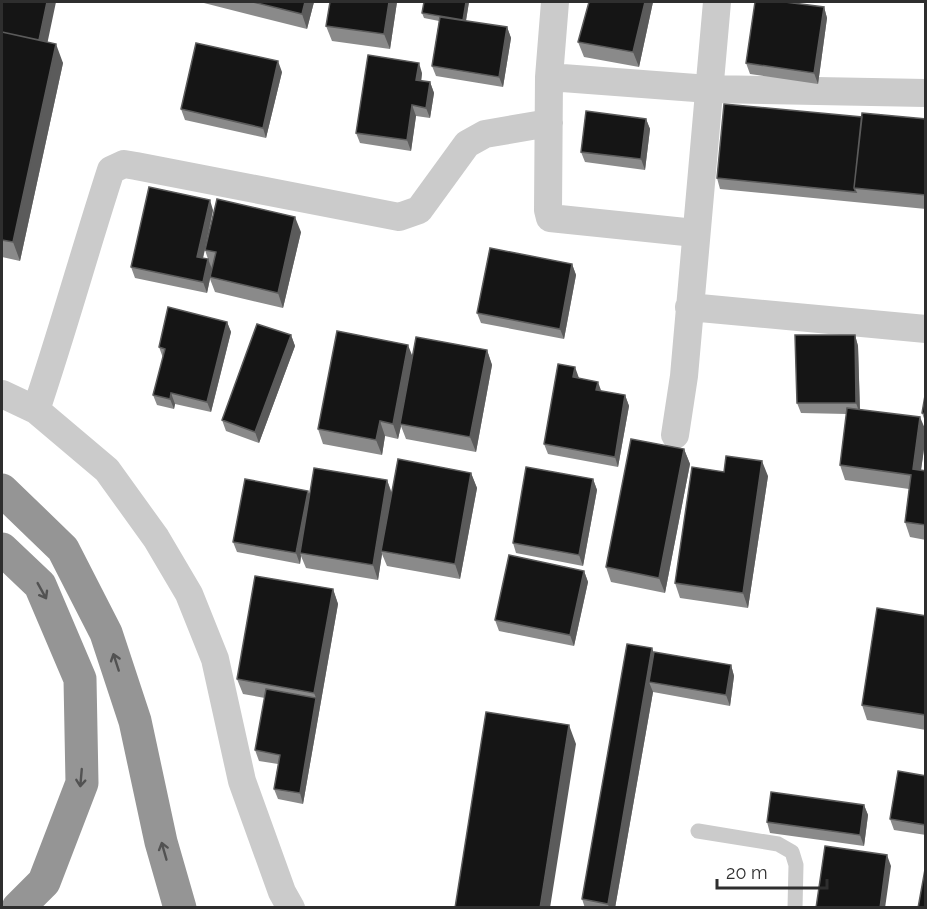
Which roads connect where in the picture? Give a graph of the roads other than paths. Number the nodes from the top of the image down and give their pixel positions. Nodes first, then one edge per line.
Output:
1 (555, 2) edge
2 (717, 2) edge
3 (549, 77) junction
4 (709, 89) junction
5 (926, 93) edge
6 (549, 123) junction
7 (695, 232) junction
8 (689, 307) junction
9 (926, 329) edge
10 (2, 394) edge
11 (36, 410) junction
12 (675, 435) dead end
13 (2, 490) edge
14 (2, 549) edge
15 (698, 831) dead end
16 (18, 908) edge
17 (180, 908) edge
18 (291, 908) edge
19 (795, 908) edge

1 - 3 street
2 - 4 street
3 - 4 street
3 - 6 street
4 - 5 street
4 - 7 street
6 - 7 street
6 - 11 street
7 - 8 street
8 - 9 street
8 - 12 street
10 - 11 street
11 - 18 street
17 -> 13 highway
14 -> 16 highway
15 - 19 lane

